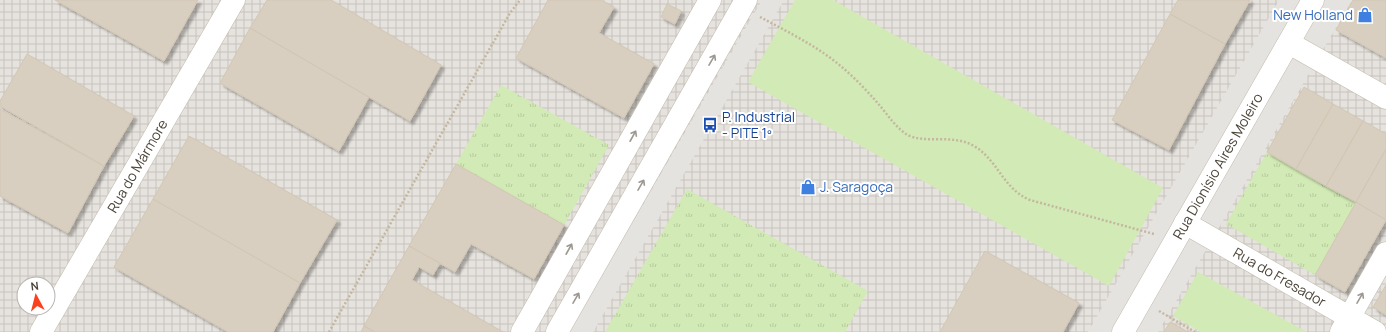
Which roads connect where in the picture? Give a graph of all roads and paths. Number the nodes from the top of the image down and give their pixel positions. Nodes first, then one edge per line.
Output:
1 (234, 0) edge
2 (520, 0) edge
3 (710, 0) edge
4 (1313, 0) edge
5 (744, 3) edge
6 (1289, 43) junction
7 (673, 65) junction
8 (700, 80) junction
9 (1386, 98) edge
10 (1180, 231) junction
11 (1386, 253) edge
12 (1140, 301) junction
13 (1345, 325) edge
14 (41, 332) edge
15 (329, 332) edge
16 (522, 332) edge
17 (557, 332) edge
18 (1123, 332) edge
19 (1195, 332) edge
20 (1375, 332) edge

1 - 14 street, Rua do Mármore
2 - 15 path
3 - 7 street
4 - 6 street, Rua Dionísio Aires Moleiro
8 -> 5 street
5 - 10 path
6 - 9 street
6 - 10 street, Rua Dionísio Aires Moleiro
7 - 8 street
16 -> 7 street
17 -> 8 street
10 - 12 street, Rua Dionísio Aires Moleiro
10 - 13 street, Rua do Fresador
13 -> 11 street
12 - 18 street, Rua Dionísio Aires Moleiro
12 - 19 path
13 - 20 street, Rua do Fresador

